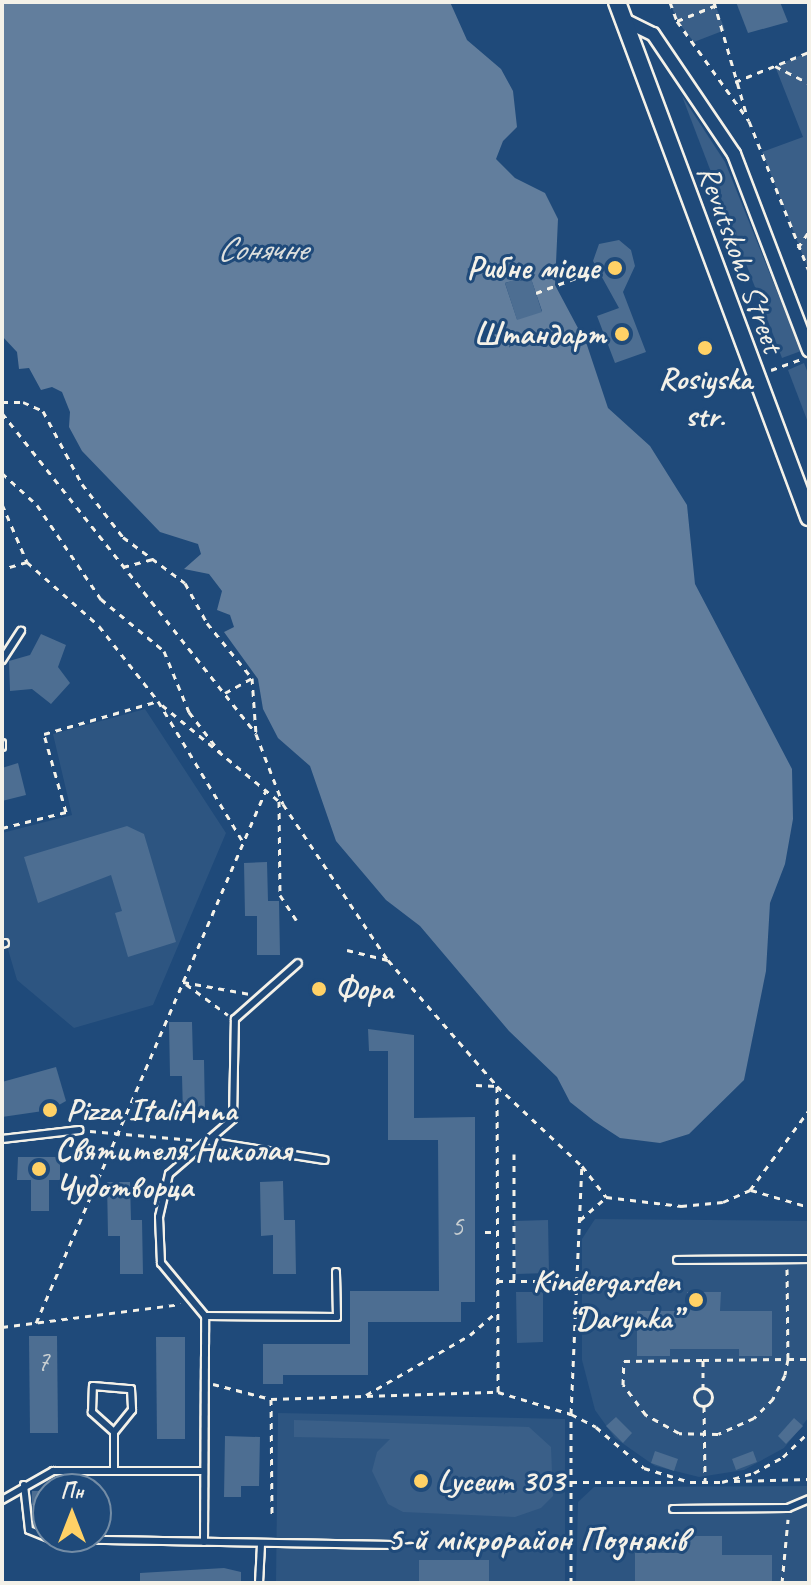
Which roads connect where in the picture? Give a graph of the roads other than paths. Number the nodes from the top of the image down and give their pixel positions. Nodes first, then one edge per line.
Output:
1 (617, 2) edge
2 (624, 20) junction
3 (809, 350) edge
4 (809, 517) edge
5 (21, 631) dead end
6 (2, 660) edge
7 (298, 963) dead end
8 (79, 1130) road end
9 (2, 1139) edge
10 (212, 1142) junction
11 (325, 1160) dead end
12 (809, 1259) edge
13 (677, 1260) dead end
14 (336, 1272) dead end
15 (205, 1316) junction
16 (114, 1432) junction
17 (114, 1470) junction
18 (203, 1471) junction
19 (24, 1485) junction
20 (809, 1499) edge
21 (2, 1500) edge
22 (673, 1509) dead end
23 (204, 1542) junction
24 (261, 1544) junction
25 (390, 1545) dead end
26 (259, 1583) edge

1 - 2 street, Revutskoho Street
2 - 3 street, Revutskoho Street
2 - 4 street, Revutskoho Street
5 - 6 lane
7 - 10 lane
8 - 9 lane
10 - 11 lane
10 - 15 lane
12 - 13 lane
14 - 15 lane
15 - 18 lane
16 - 16 lane
16 - 17 lane
17 - 18 lane
17 - 19 lane
18 - 23 lane
19 - 21 lane
19 - 23 lane
20 - 22 lane
23 - 24 lane
24 - 25 lane
24 - 26 lane

